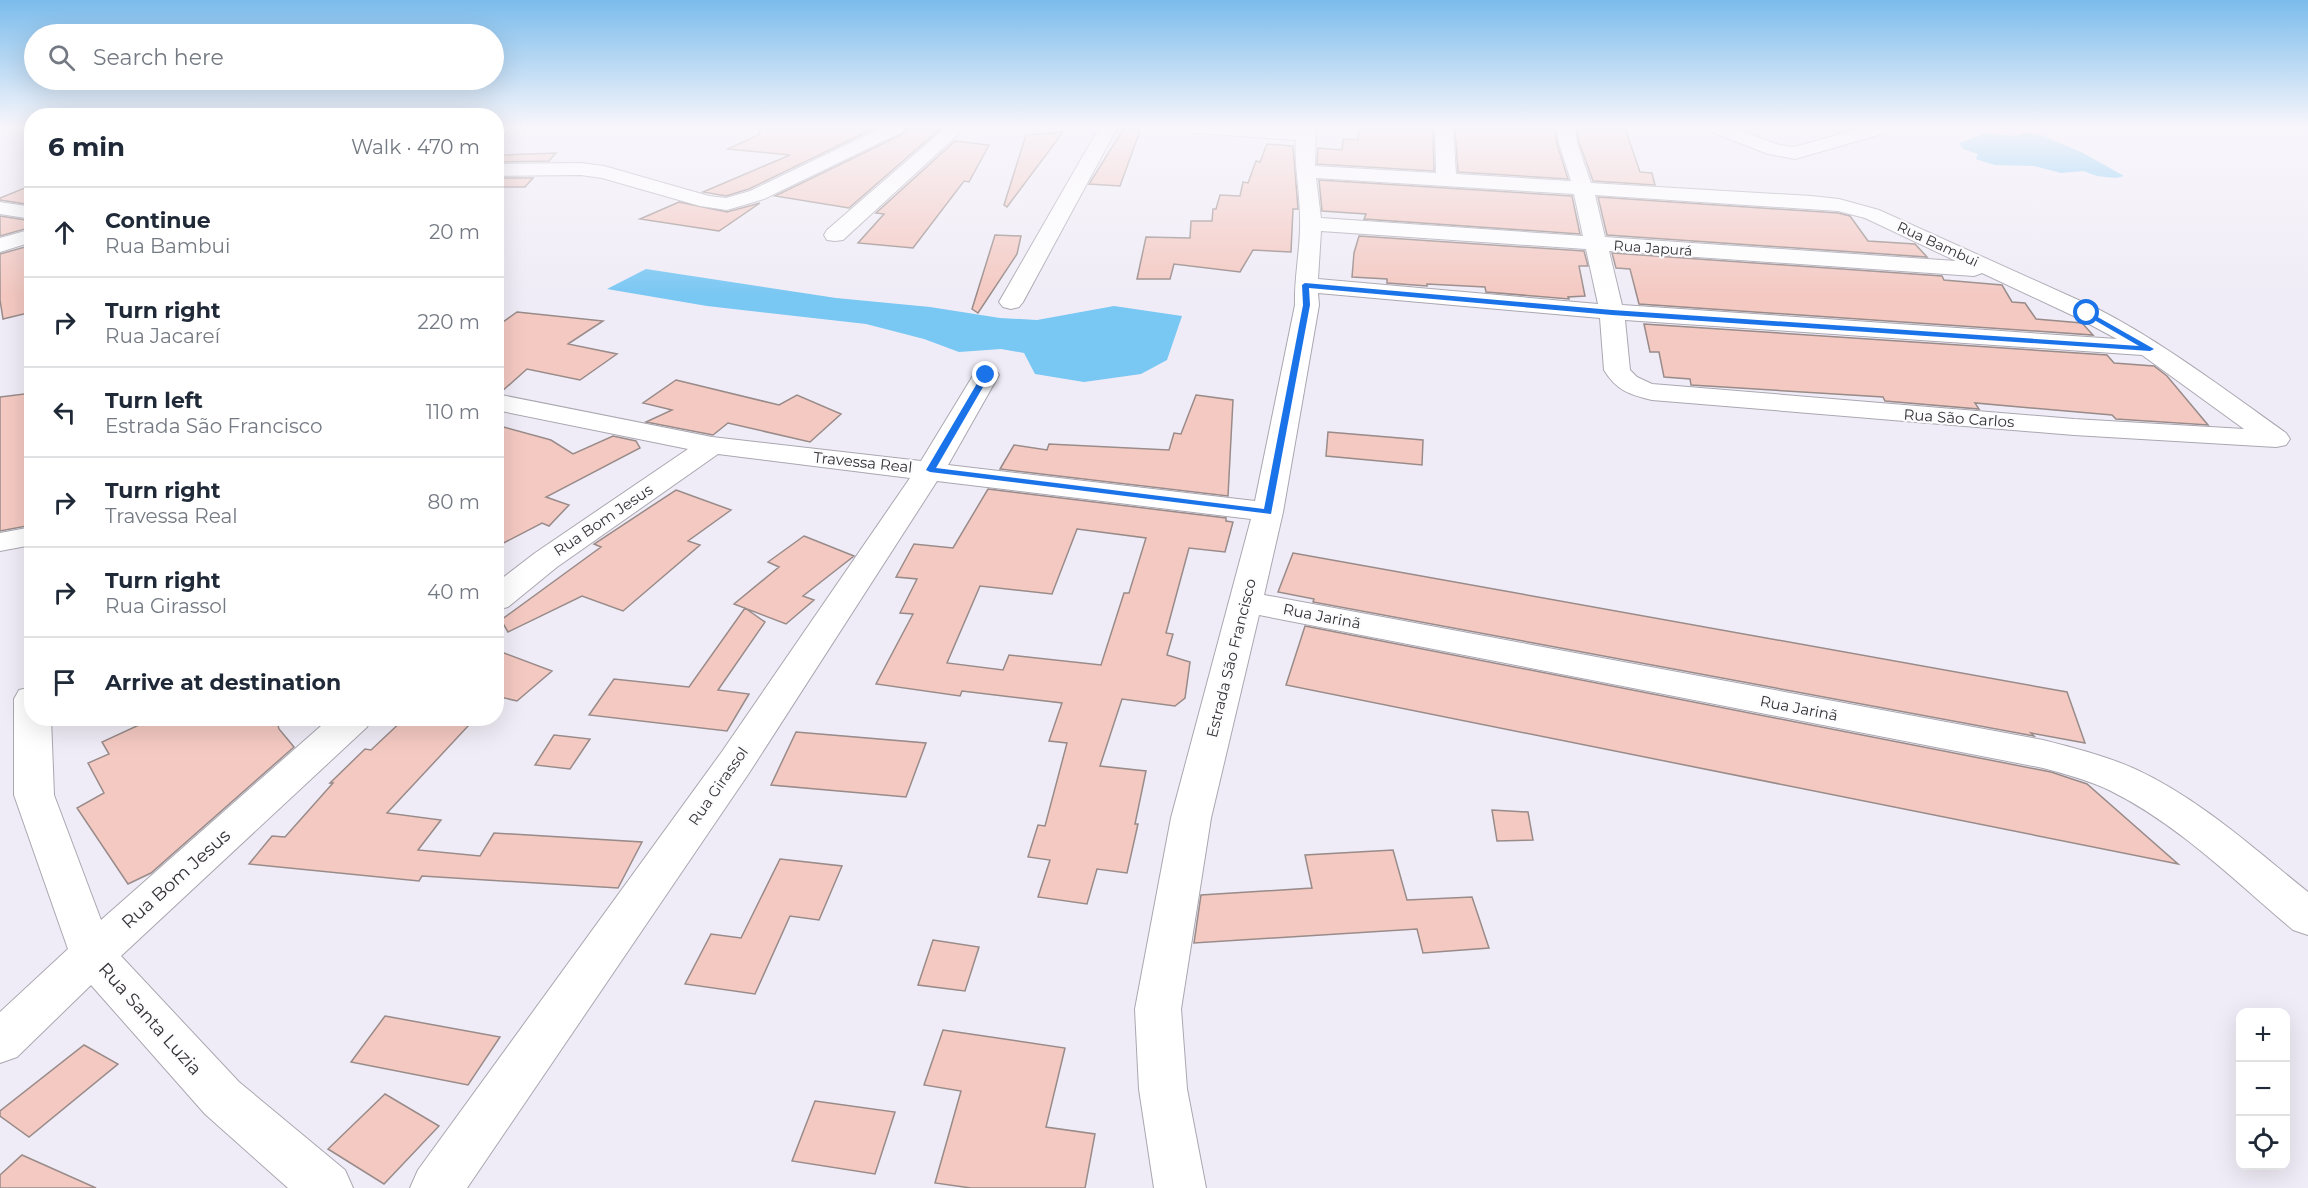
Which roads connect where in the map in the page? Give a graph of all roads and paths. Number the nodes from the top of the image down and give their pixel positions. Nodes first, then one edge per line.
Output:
1 (643, 183) edge
2 (781, 183) edge
3 (893, 183) edge
4 (1077, 183) edge
5 (1306, 183) edge
6 (1507, 183) edge
7 (1581, 183) edge
8 (1583, 189) junction
9 (0, 208) edge
10 (24, 212) edge
11 (1311, 224) junction
12 (835, 235) dead end
13 (24, 238) edge
14 (1597, 244) junction
15 (0, 245) edge
16 (1994, 270) junction
17 (1305, 285) junction
18 (1011, 302) dead end
19 (1612, 312) junction
20 (2150, 349) junction
21 (986, 375) dead end
22 (504, 404) edge
23 (2276, 439) joint
24 (712, 445) junction
25 (930, 470) junction
26 (1268, 513) junction
27 (24, 538) edge
28 (0, 542) edge
29 (504, 594) edge
30 (1245, 602) junction
31 (33, 726) edge
32 (345, 726) edge
33 (2308, 917) edge
34 (92, 955) junction
35 (0, 1042) edge
36 (327, 1188) edge
37 (436, 1188) edge
38 (1180, 1188) edge

1 - 2 street
3 - 12 street
4 - 18 street
5 - 11 street, Estrada São Francisco
6 - 8 street, Rua Bambui
7 - 8 street
8 - 14 street
8 - 16 street, Rua Bambui
9 - 10 street
11 - 14 street, Rua Japurá
11 - 17 street, Estrada São Francisco
13 - 15 street
14 - 16 street, Rua Japurá
14 - 19 street
16 - 20 street, Rua Bambui
17 - 19 street
17 - 26 street, Estrada São Francisco
19 - 20 street
19 - 23 street, Rua São Carlos
20 - 23 street, Rua Bambui
21 - 25 street, Rua Girassol
22 - 24 street, Travessa Real
24 - 25 street, Travessa Real
24 - 29 street, Rua Bom Jesus
25 - 26 street, Travessa Real
25 - 37 street, Rua Girassol
26 - 30 street, Estrada São Francisco
27 - 28 street
30 - 33 street, Rua Jarinã
30 - 38 street, Estrada São Francisco
31 - 34 street, Rua Santa Luzia
32 - 34 street, Rua Bom Jesus
34 - 35 street, Rua Bom Jesus
34 - 36 street, Rua Santa Luzia

